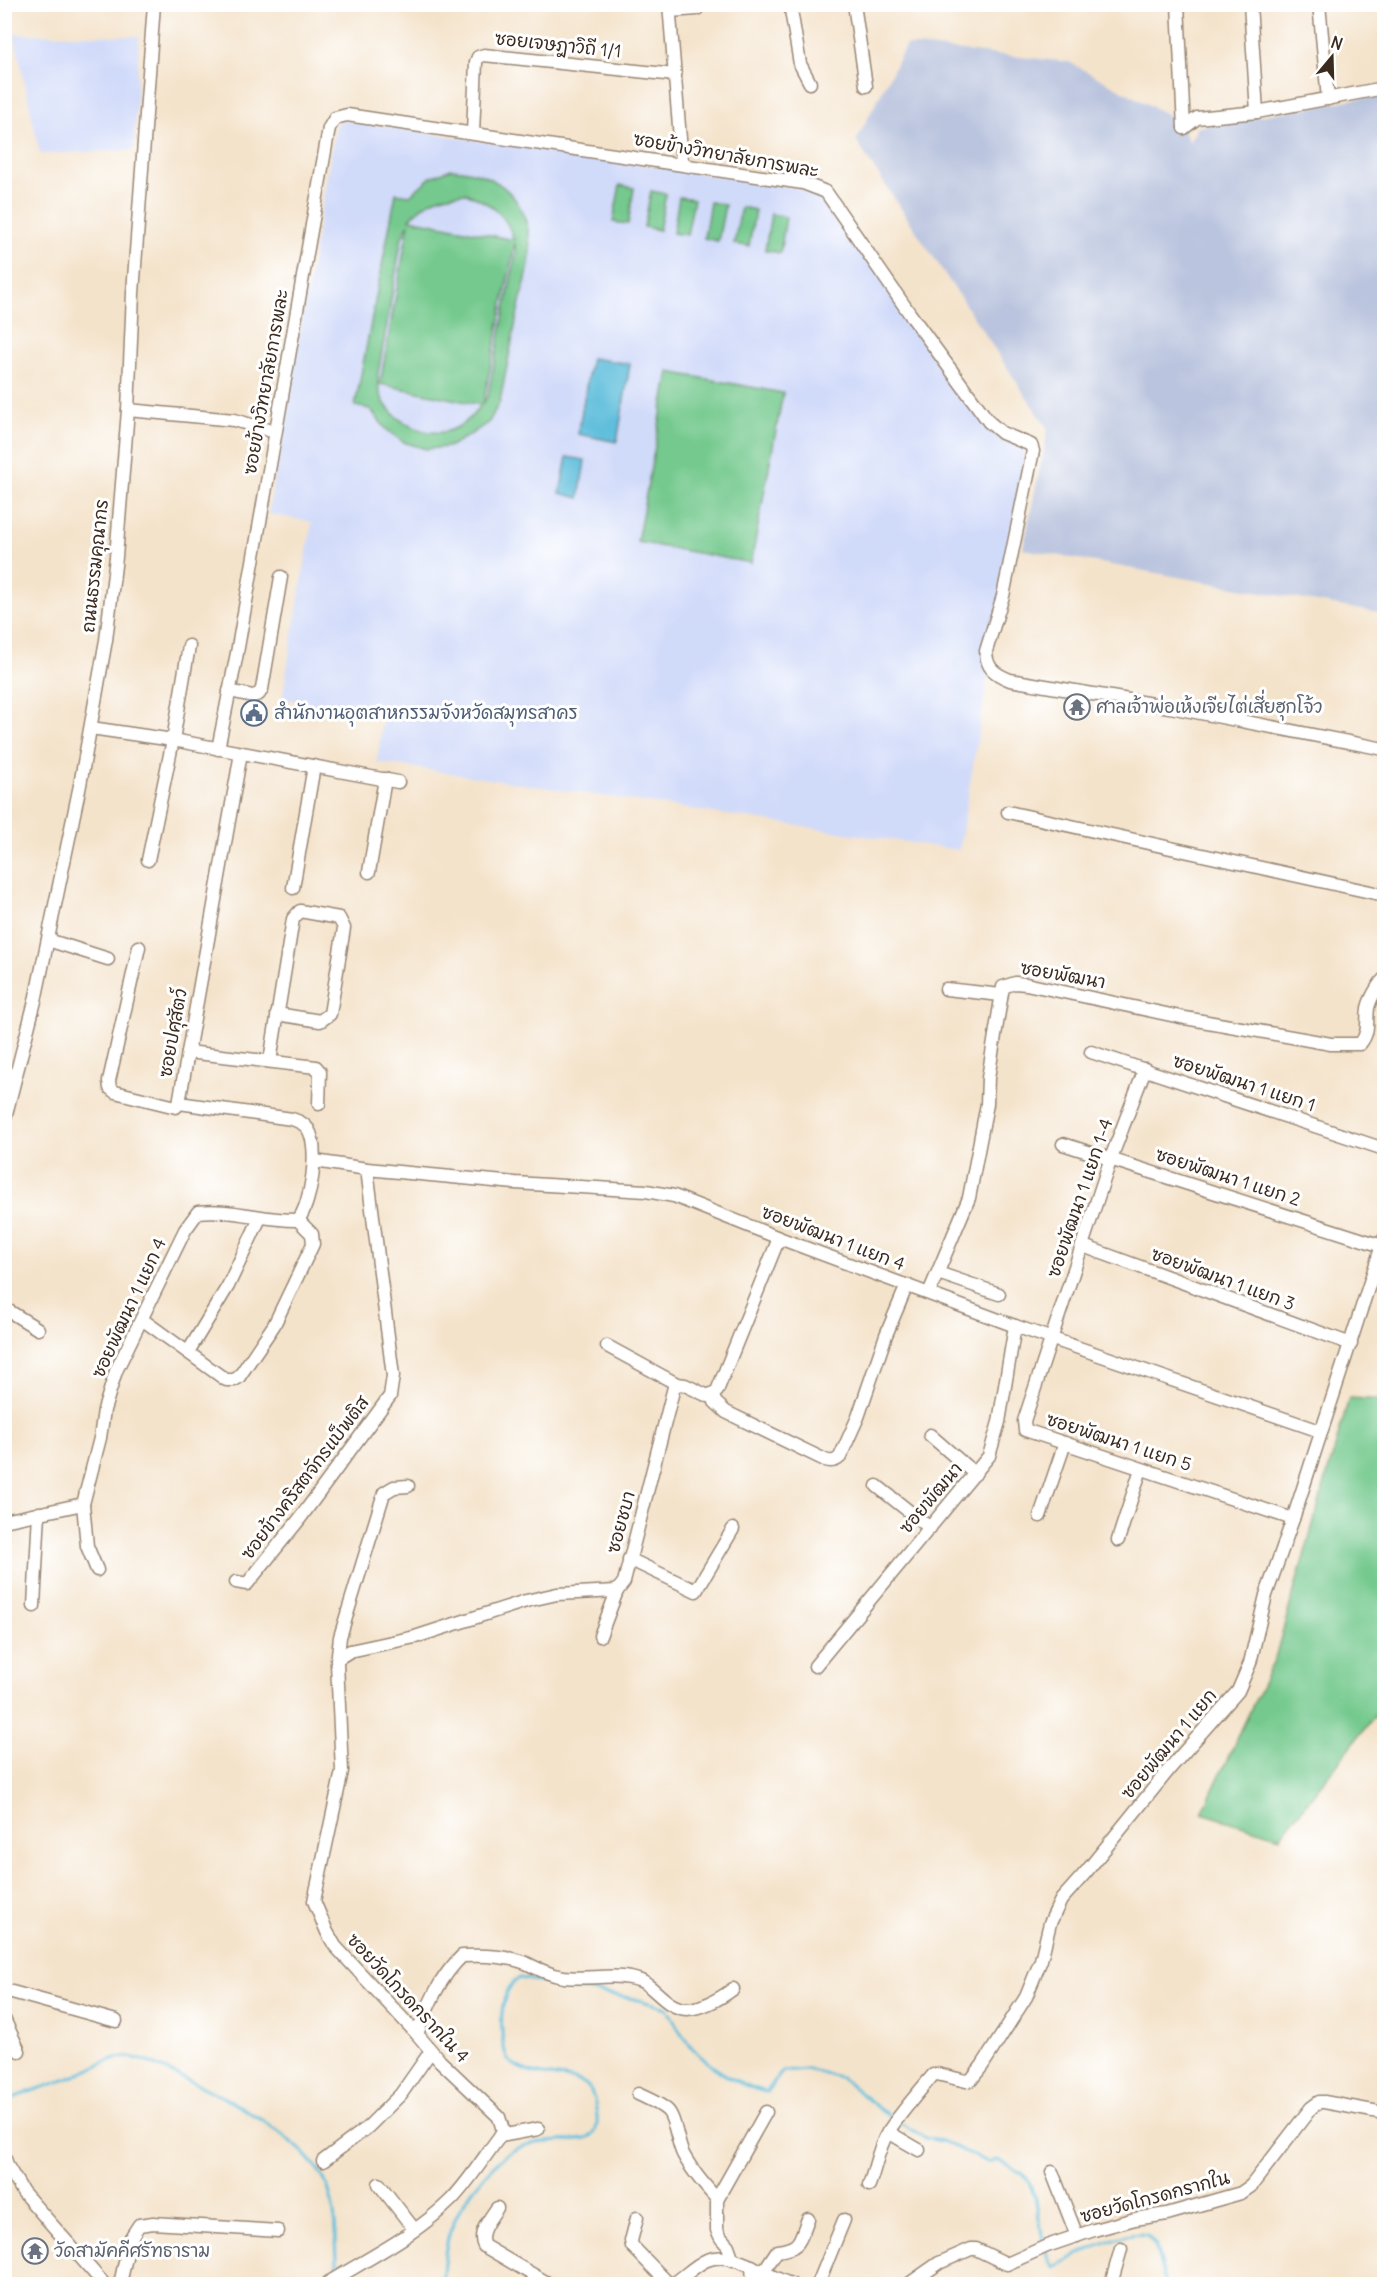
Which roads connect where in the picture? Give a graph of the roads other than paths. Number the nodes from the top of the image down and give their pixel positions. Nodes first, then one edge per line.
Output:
1 (154, 4) edge
2 (790, 4) edge
3 (854, 4) edge
4 (1178, 4) edge
5 (1250, 4) edge
6 (1319, 4) edge
7 (670, 8) edge
8 (697, 9) dead end
9 (675, 75) junction
10 (810, 83) dead end
11 (866, 86) dead end
12 (1384, 88) edge
13 (1328, 99) junction
14 (1257, 112) junction
15 (473, 133) junction
16 (682, 164) junction
17 (128, 410) junction
18 (275, 432) junction
19 (281, 577) dead end
20 (189, 646) dead end
21 (229, 691) junction
22 (91, 728) junction
23 (173, 740) junction
24 (218, 748) junction
25 (1384, 749) edge
26 (241, 753) junction
27 (314, 766) junction
28 (385, 779) junction
29 (398, 782) dead end
30 (1008, 812) dead end
31 (148, 860) dead end
32 (369, 872) dead end
33 (293, 888) dead end
34 (1384, 895) edge
35 (48, 940) junction
36 (139, 947) dead end
37 (108, 959) dead end
38 (1384, 979) edge
39 (946, 989) dead end
40 (1001, 995) junction
41 (277, 1014) junction
42 (188, 1052) junction
43 (1091, 1052) dead end
44 (270, 1061) junction
45 (1145, 1069) junction
46 (179, 1103) junction
47 (319, 1104) dead end
48 (4, 1122) edge
49 (1063, 1144) dead end
50 (1384, 1149) edge
51 (1111, 1158) junction
52 (315, 1161) junction
53 (367, 1169) junction
54 (260, 1218) junction
55 (298, 1220) junction
56 (779, 1238) junction
57 (1383, 1243) edge
58 (1083, 1246) junction
59 (938, 1273) junction
60 (908, 1285) junction
61 (929, 1293) junction
62 (999, 1294) dead end
63 (4, 1308) edge
64 (143, 1320) junction
65 (1015, 1326) junction
66 (38, 1329) dead end
67 (1052, 1338) junction
68 (1351, 1344) junction
69 (608, 1346) dead end
70 (188, 1352) junction
71 (677, 1384) junction
72 (712, 1395) junction
73 (1320, 1431) junction
74 (930, 1435) dead end
75 (1065, 1443) junction
76 (1142, 1469) junction
77 (975, 1474) junction
78 (408, 1486) dead end
79 (877, 1486) dead end
80 (83, 1503) junction
81 (39, 1513) junction
82 (1040, 1516) dead end
83 (1293, 1520) junction
84 (4, 1521) edge
85 (930, 1528) junction
86 (733, 1529) dead end
87 (1118, 1540) dead end
88 (629, 1560) junction
89 (97, 1570) dead end
90 (237, 1582) dead end
91 (617, 1591) junction
92 (34, 1606) dead end
93 (600, 1635) dead end
94 (338, 1657) junction
95 (815, 1666) dead end
96 (733, 1989) dead end
97 (4, 1992) edge
98 (4, 2019) edge
99 (116, 2021) dead end
100 (417, 2034) junction
101 (19, 2051) dead end
102 (431, 2051) junction
103 (638, 2094) dead end
104 (766, 2112) dead end
105 (1384, 2114) edge
106 (538, 2129) dead end
107 (888, 2132) junction
108 (500, 2136) junction
109 (920, 2150) dead end
110 (4, 2156) edge
111 (323, 2161) dead end
112 (1052, 2172) dead end
113 (379, 2184) dead end
114 (869, 2185) dead end
115 (717, 2199) junction
116 (497, 2208) dead end
117 (637, 2218) dead end
118 (808, 2219) dead end
119 (844, 2220) dead end
120 (414, 2229) junction
121 (278, 2230) dead end
122 (1077, 2236) junction
123 (1122, 2249) dead end
124 (734, 2260) junction
125 (758, 2269) junction
126 (328, 2283) edge
127 (104, 2284) edge
128 (120, 2284) edge
129 (549, 2284) edge
130 (671, 2284) edge
131 (753, 2284) edge
132 (791, 2284) edge
133 (818, 2284) edge
134 (909, 2284) edge
135 (1111, 2284) edge

1 - 17 street, ถนนธรรมคุณากร
2 - 10 street
3 - 11 street
4 - 14 street
5 - 14 street
6 - 13 street
7 - 8 street
7 - 9 street
9 - 15 street, ซอยเจษฎาวิถี 1/1
9 - 16 street
12 - 13 street
13 - 14 street
15 - 16 street, ซอยข้างวิทยาลัยการพละ
15 - 18 street, ซอยข้างวิทยาลัยการพละ
16 - 25 street, ซอยข้างวิทยาลัยการพละ
17 - 18 street
17 - 22 street, ถนนธรรมคุณากร
18 - 21 street, ซอยข้างวิทยาลัยการพละ
19 - 21 street
20 - 23 street
21 - 24 street, ซอยข้างวิทยาลัยการพละ
22 - 23 street
22 - 35 street, ถนนธรรมคุณากร
23 - 24 street
23 - 31 street
24 - 26 street
26 - 27 street
26 - 42 street, ซอยปศุสัตว์
27 - 28 street
27 - 33 street
28 - 29 street
28 - 32 street
30 - 34 street
35 - 37 street
35 - 48 street, ถนนธรรมคุณากร
36 - 46 street, ซอยปศุสัตว์
38 - 40 street, ซอยพัฒนา
39 - 40 street
40 - 59 street, ซอยพัฒนา
41 - 41 street
41 - 44 street
42 - 44 street
42 - 46 street, ซอยปศุสัตว์
43 - 45 street, ซอยพัฒนา 1 แยก 1
44 - 47 street
45 - 50 street, ซอยพัฒนา 1 แยก 1
45 - 51 street, ซอยพัฒนา 1 แยก 1-4
46 - 52 street
49 - 51 street, ซอยพัฒนา 1 แยก 2
51 - 57 street, ซอยพัฒนา 1 แยก 2
51 - 58 street, ซอยพัฒนา 1 แยก 1-4
52 - 53 street, ซอยพัฒนา 1 แยก 4
52 - 55 street
53 - 56 street, ซอยพัฒนา 1 แยก 4
53 - 90 street, ซอยข้างคริสตจักรแบ็พติส
54 - 55 street, ซอยพัฒนา 1 แยก 4
54 - 64 street, ซอยพัฒนา 1 แยก 4
54 - 70 street
55 - 70 street
56 - 60 street, ซอยพัฒนา 1 แยก 4
56 - 72 street
57 - 68 street, ซอยพัฒนา 1 แยก
58 - 67 street, ซอยพัฒนา 1 แยก 1-4
58 - 68 street, ซอยพัฒนา 1 แยก 3
59 - 61 street, ซอยพัฒนา
59 - 62 street
60 - 61 street, ซอยพัฒนา 1 แยก 4
60 - 72 street
61 - 65 street, ซอยพัฒนา 1 แยก 4
63 - 66 street
64 - 70 street
64 - 80 street, ซอยพัฒนา 1 แยก 4
65 - 67 street, ซอยพัฒนา 1 แยก 4
65 - 77 street, ซอยพัฒนา
67 - 73 street, ซอยพัฒนา 1 แยก 4
67 - 75 street, ซอยพัฒนา 1 แยก 5
68 - 73 street, ซอยพัฒนา 1 แยก
69 - 71 street
71 - 72 street
71 - 88 street, ซอยชบา
73 - 83 street, ซอยพัฒนา 1 แยก
74 - 77 street
75 - 76 street, ซอยพัฒนา 1 แยก 5
75 - 82 street
76 - 83 street, ซอยพัฒนา 1 แยก 5
76 - 87 street
77 - 85 street, ซอยพัฒนา
78 - 94 street, ซอยวัดโกรดกรากใน 4
79 - 85 street
80 - 81 street
80 - 89 street, ซอยพัฒนา 1 แยก 4
81 - 84 street
81 - 92 street
83 - 107 street, ซอยพัฒนา 1 แยก
85 - 95 street, ซอยพัฒนา
86 - 88 street
88 - 91 street, ซอยชบา
91 - 93 street, ซอยชบา
91 - 94 street
94 - 100 street, ซอยวัดโกรดกรากใน 4
96 - 100 street
97 - 99 street
98 - 101 street
100 - 102 street, ซอยวัดโกรดกรากใน 4
102 - 108 street, ซอยวัดโกรดกรากใน 4
102 - 111 street
103 - 115 street
104 - 115 street
105 - 122 street, ซอยวัดโกรดกรากใน
106 - 108 street
107 - 109 street
107 - 114 street, ซอยพัฒนา 1 แยก
108 - 120 street
110 - 127 street
112 - 122 street
113 - 120 street
115 - 124 street
116 - 129 street
117 - 130 street
118 - 125 street
119 - 133 street
120 - 126 street
121 - 128 street
122 - 134 street, ซอยวัดโกรดกรากใน
123 - 135 street
124 - 125 street
124 - 130 street
125 - 131 street
125 - 132 street

